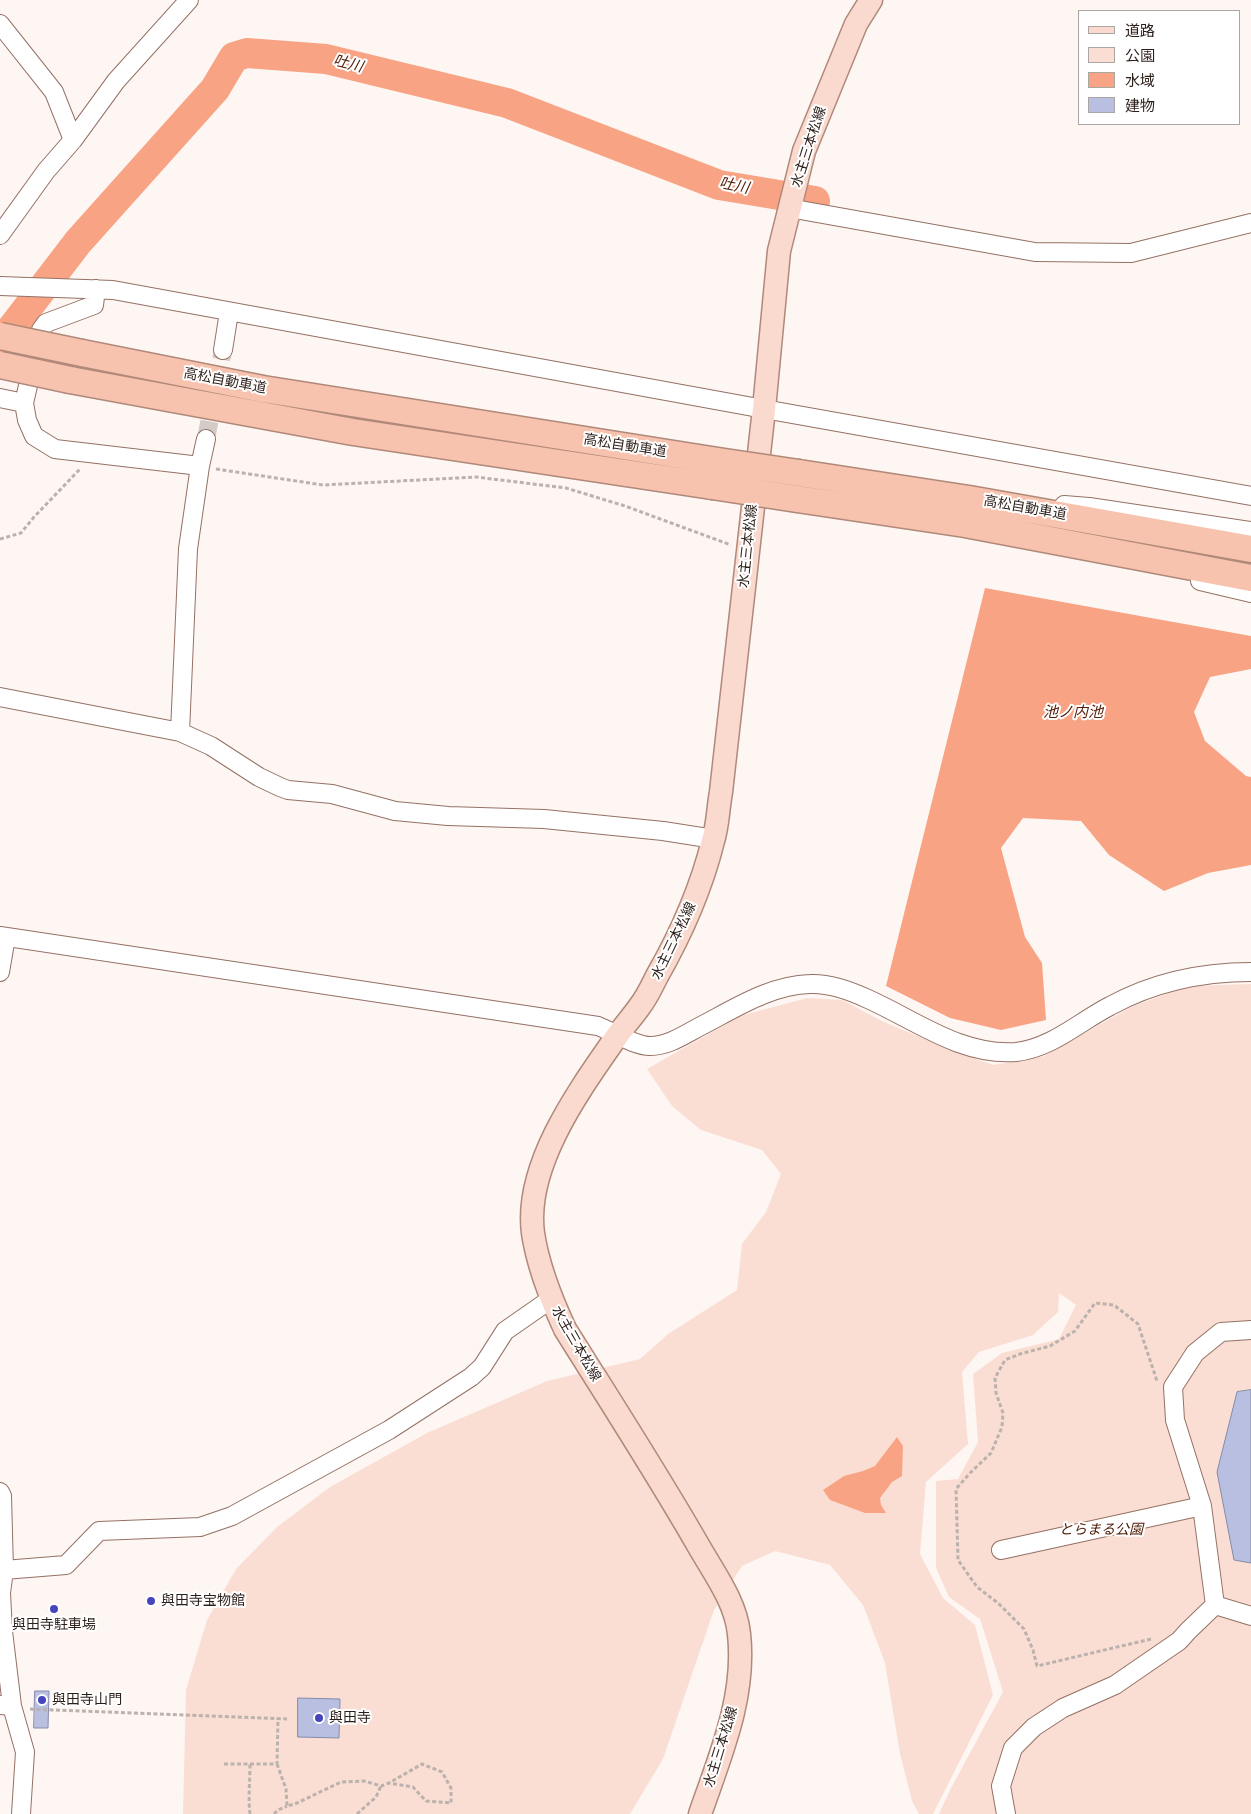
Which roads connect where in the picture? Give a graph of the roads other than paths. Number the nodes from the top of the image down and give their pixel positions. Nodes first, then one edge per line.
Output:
1 (189, 0) edge
2 (871, 0) edge
3 (0, 24) edge
4 (73, 140) junction
5 (789, 208) junction
6 (1251, 223) edge
7 (0, 236) edge
8 (0, 286) edge
9 (96, 289) junction
10 (230, 312) junction
11 (0, 336) edge
12 (223, 350) tunnel mouth
13 (0, 365) edge
14 (0, 398) edge
15 (24, 403) junction
16 (764, 410) junction
17 (206, 439) tunnel mouth
18 (200, 466) junction
19 (1251, 496) edge
20 (969, 499) junction
21 (965, 524) junction
22 (1251, 531) edge
23 (1251, 549) edge
24 (1251, 578) edge
25 (1251, 593) edge
26 (0, 696) edge
27 (180, 732) junction
28 (714, 839) junction
29 (3, 937) edge
30 (0, 972) edge
31 (1251, 972) edge
32 (618, 1034) junction
33 (551, 1299) junction
34 (1251, 1330) edge
35 (0, 1492) edge
36 (1202, 1506) junction
37 (1001, 1550) dead end
38 (4, 1570) junction
39 (1215, 1605) junction
40 (1251, 1616) edge
41 (6, 1706) edge
42 (20, 1814) edge
43 (700, 1814) edge
44 (1006, 1814) edge

1 - 4 street
2 - 5 main road, 水主三本松線
3 - 4 street
4 - 7 street
5 - 6 street
5 - 16 main road, 水主三本松線
8 - 9 street
9 - 10 street
9 - 15 street
10 - 12 street
10 - 16 street
11 - 20 highway, 高松自動車道, bridge
13 - 21 highway, 高松自動車道, bridge
14 - 15 street
15 - 18 street
16 - 19 street
16 - 28 main road, 水主三本松線
17 - 18 street
18 - 27 street
20 - 22 street
20 - 23 highway, 高松自動車道
21 - 24 highway, 高松自動車道
21 - 25 street
26 - 27 street
27 - 28 street
28 - 32 main road, 水主三本松線
29 - 30 street
29 - 32 street
31 - 32 street
32 - 33 main road, 水主三本松線
33 - 38 street
33 - 43 main road, 水主三本松線
34 - 36 street
35 - 38 street
36 - 37 street
36 - 39 street
38 - 41 street
39 - 40 street
39 - 44 street
41 - 42 street

